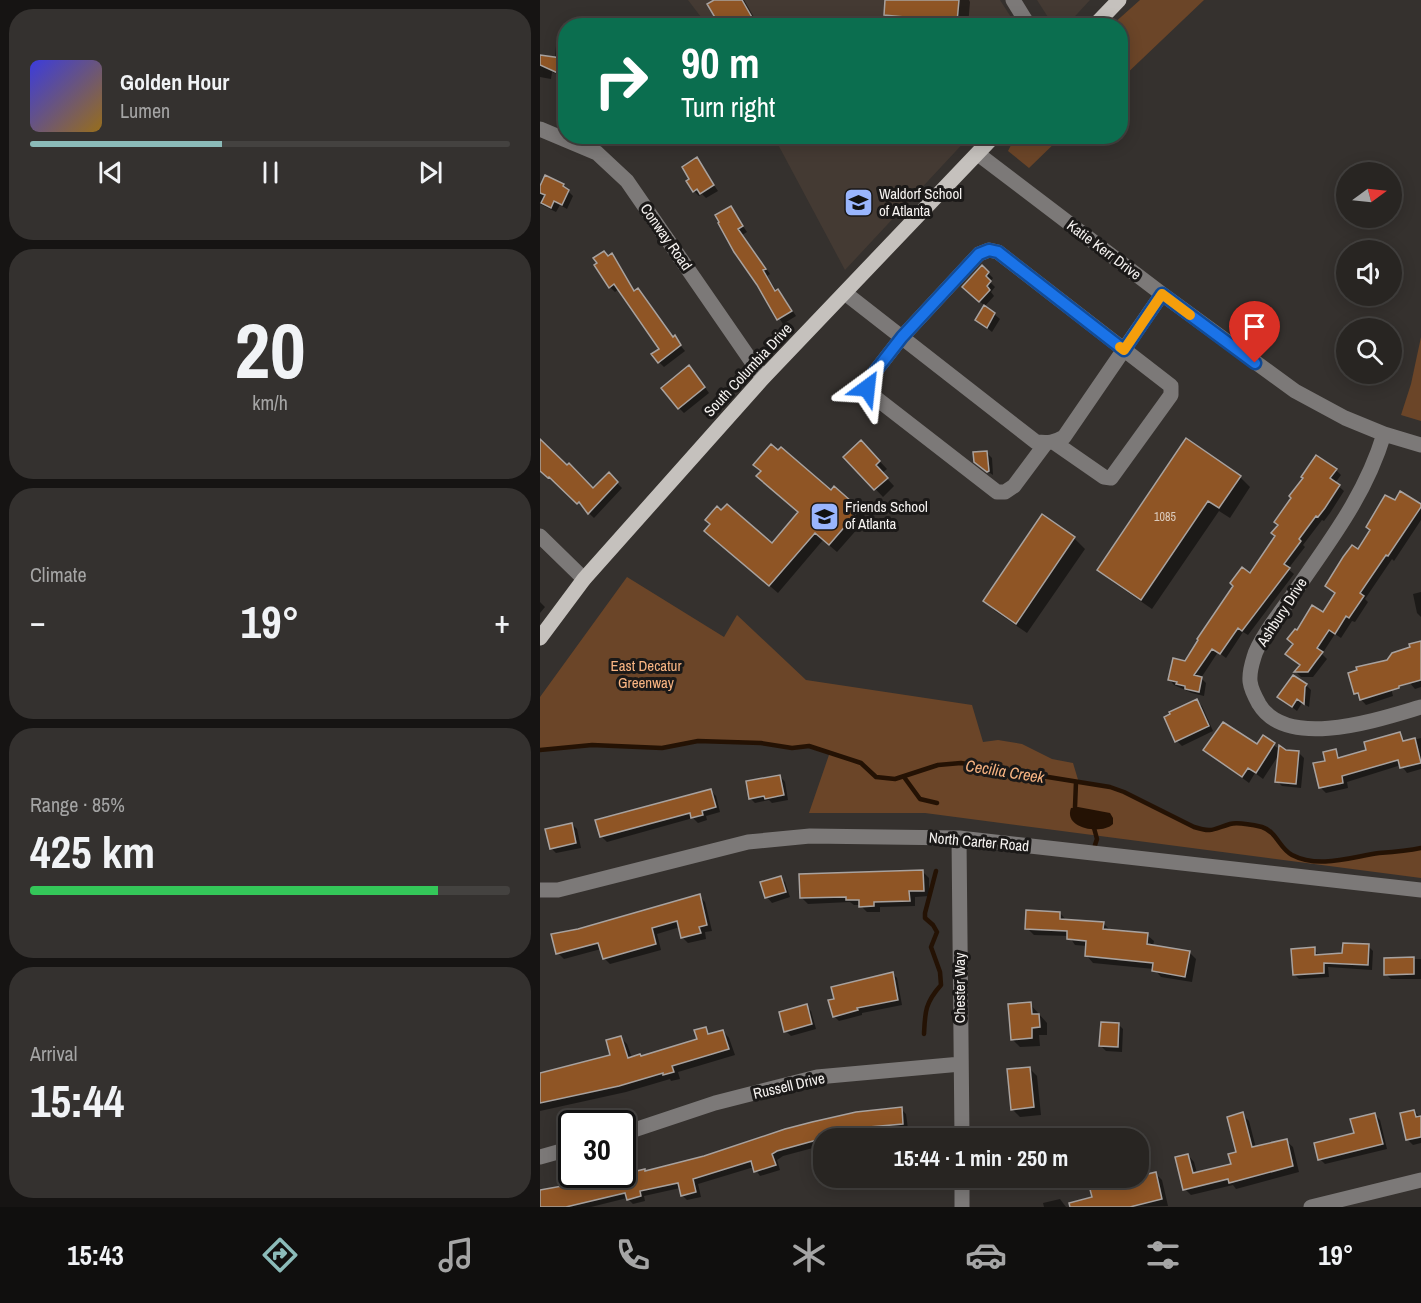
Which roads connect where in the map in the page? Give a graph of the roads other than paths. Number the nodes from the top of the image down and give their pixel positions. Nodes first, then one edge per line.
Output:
1 (1013, 0) edge
2 (1119, 0) edge
3 (1024, 18) edge
4 (1102, 18) edge
5 (540, 129) edge
6 (558, 137) edge
7 (576, 144) edge
8 (987, 144) edge
9 (978, 154) junction
10 (845, 293) junction
11 (1162, 294) junction
12 (902, 337) junction
13 (1124, 350) junction
14 (763, 378) junction
15 (1384, 434) junction
16 (1050, 443) junction
17 (1421, 445) edge
18 (540, 536) edge
19 (584, 579) junction
20 (540, 638) edge
21 (1421, 707) edge
22 (959, 838) junction
23 (540, 890) edge
24 (1421, 890) edge
25 (961, 1064) junction
26 (962, 1128) edge
27 (636, 1129) edge
28 (558, 1152) edge
29 (540, 1157) edge
30 (1421, 1180) edge
31 (962, 1188) edge
32 (962, 1207) edge
33 (1311, 1207) edge

1 - 3 street
2 - 4 main road
5 - 6 street, Conway Road
7 - 14 street, Conway Road
8 - 9 main road, South Columbia Drive
9 - 10 main road, South Columbia Drive
9 - 11 street, Katie Kerr Drive
10 - 12 street
10 - 14 main road, South Columbia Drive
11 - 13 street
11 - 15 street, Katie Kerr Drive
12 - 13 street
12 - 16 street
12 - 16 street
13 - 16 street
13 - 16 street
14 - 19 main road, South Columbia Drive
15 - 17 street, Katie Kerr Drive
15 - 21 street, Ashbury Drive
18 - 19 street
19 - 20 main road, South Columbia Drive
22 - 23 street, North Carter Road
22 - 24 street, North Carter Road
22 - 25 street, Chester Way
25 - 26 street, Chester Way
25 - 27 street, Russell Drive
28 - 29 street
30 - 33 street
31 - 32 street

